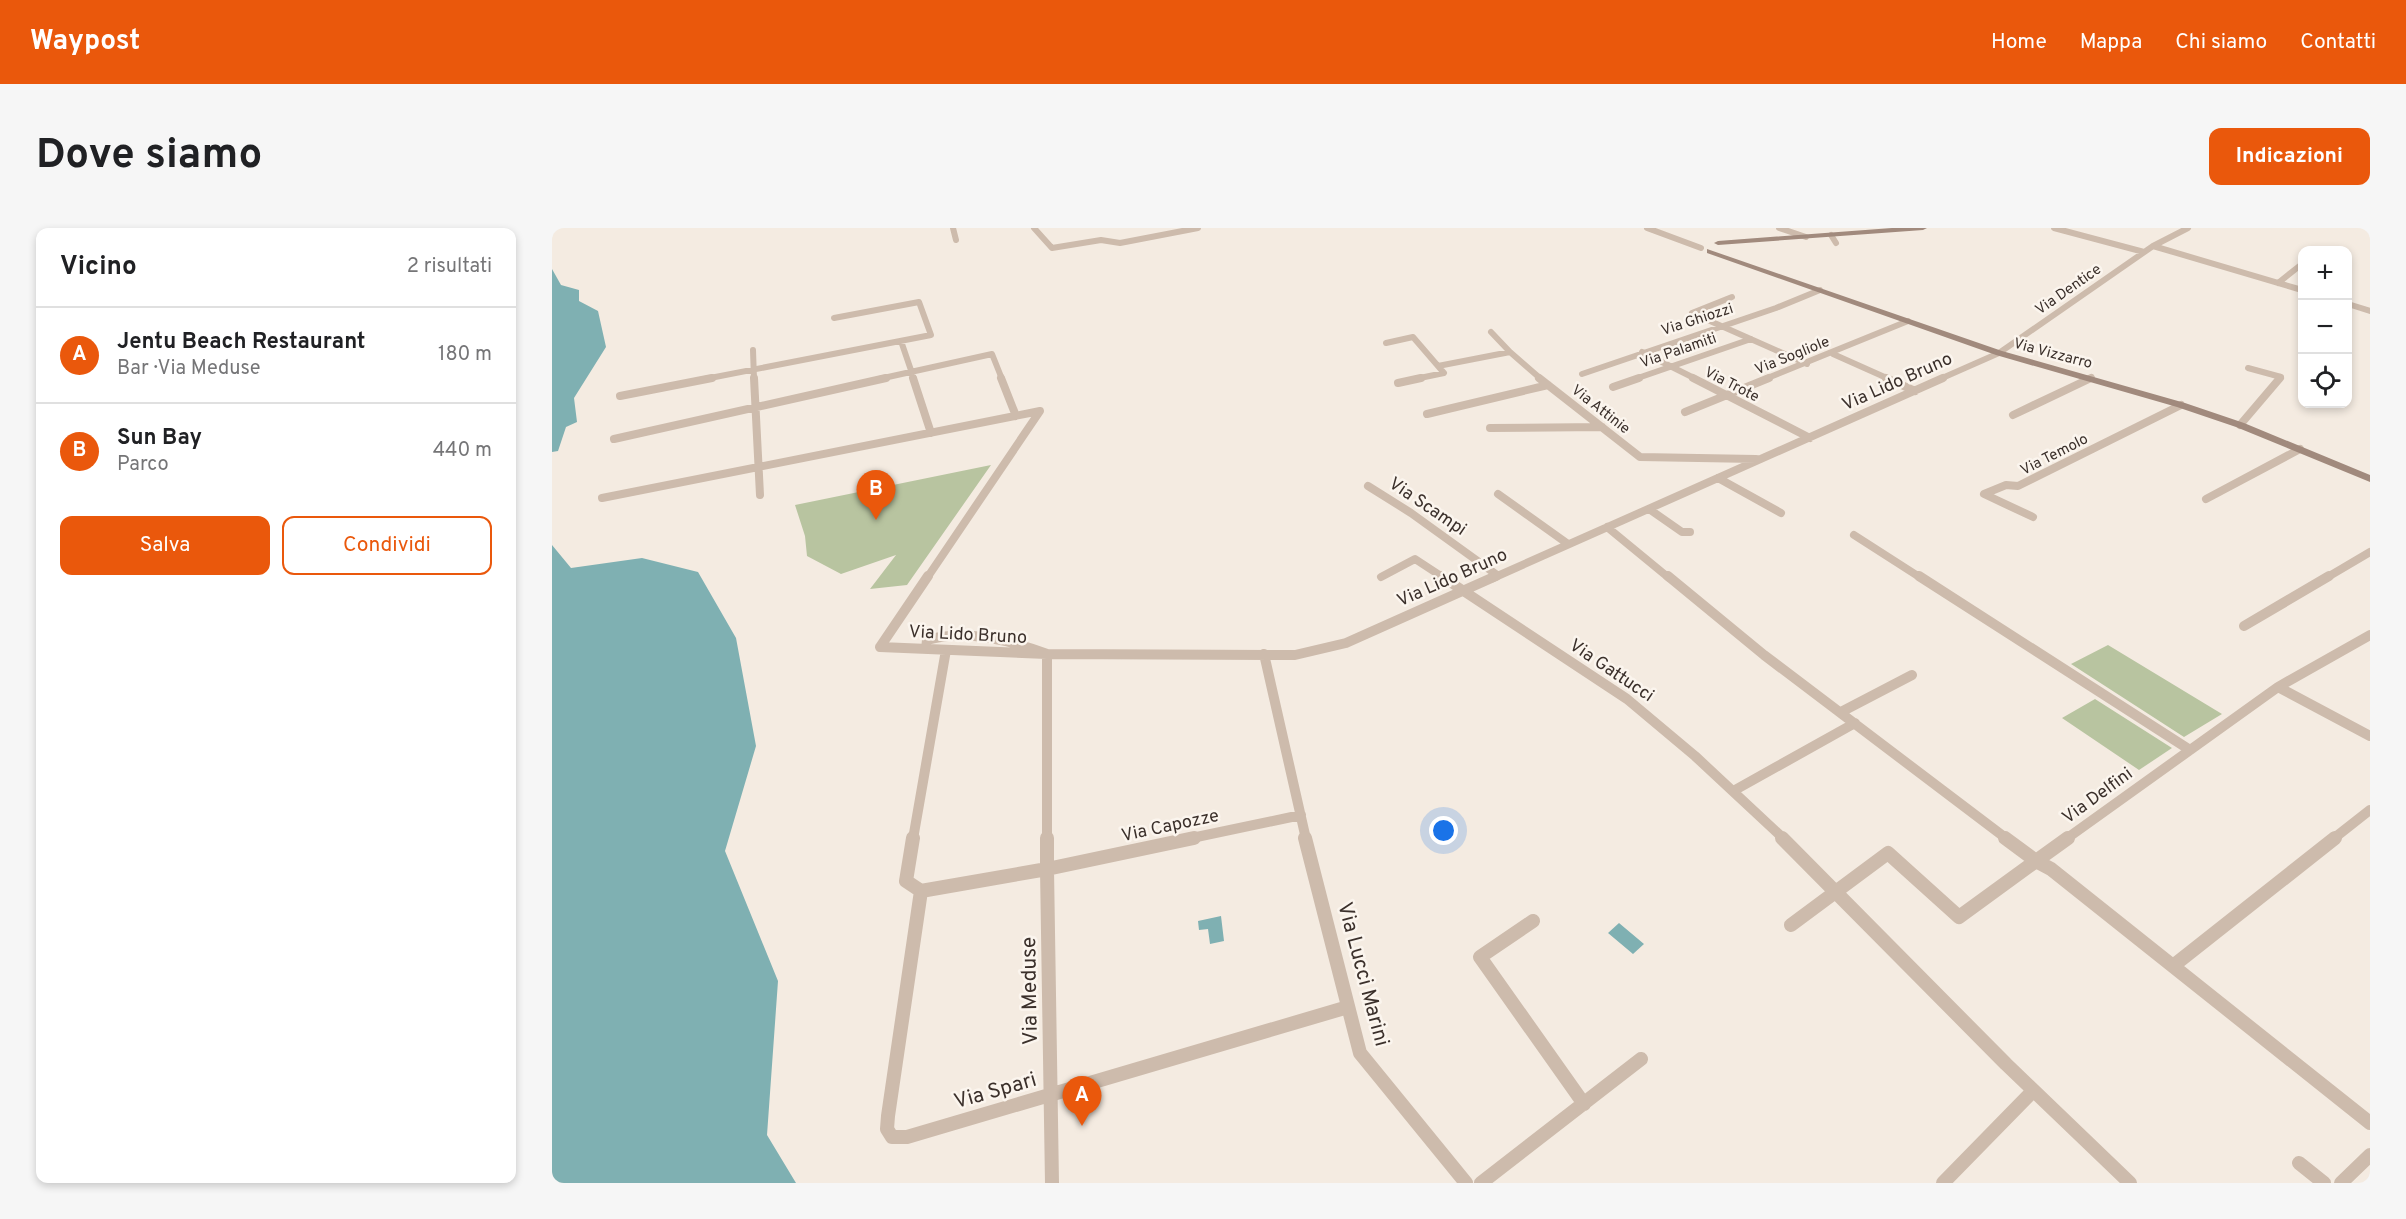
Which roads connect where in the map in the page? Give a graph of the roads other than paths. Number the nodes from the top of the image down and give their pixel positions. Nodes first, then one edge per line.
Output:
1 (953, 228) edge
2 (1034, 228) edge
3 (1197, 228) edge
4 (1647, 228) edge
5 (1779, 228) edge
6 (1923, 228) edge
7 (2054, 228) edge
8 (2188, 228) edge
9 (1831, 235) junction
10 (1806, 237) junction
11 (957, 240) dead end
12 (1836, 243) dead end
13 (1702, 245) junction
14 (2153, 246) junction
15 (1724, 249) junction
16 (2144, 252) junction
17 (2298, 267) edge
18 (2278, 283) junction
19 (2298, 289) edge
20 (1820, 290) junction
21 (1732, 297) dead end
22 (2352, 305) edge
23 (2370, 311) edge
24 (834, 318) dead end
25 (1908, 321) junction
26 (1720, 325) junction
27 (1491, 332) dead end
28 (1751, 339) junction
29 (901, 341) junction
30 (1386, 343) dead end
31 (753, 350) dead end
32 (1510, 352) junction
33 (1642, 352) junction
34 (1999, 353) junction
35 (1833, 354) junction
36 (1807, 364) junction
37 (1438, 366) junction
38 (1671, 367) junction
39 (2248, 368) dead end
40 (754, 370) junction
41 (912, 373) junction
42 (1582, 374) dead end
43 (2091, 378) junction
44 (1398, 383) dead end
45 (1548, 385) junction
46 (1614, 387) dead end
47 (1915, 391) junction
48 (620, 396) dead end
49 (1726, 396) junction
50 (2181, 405) junction
51 (757, 408) junction
52 (1685, 412) dead end
53 (1427, 414) dead end
54 (2013, 415) dead end
55 (1016, 416) junction
56 (2240, 425) junction
57 (1602, 427) junction
58 (1490, 428) dead end
59 (931, 433) junction
60 (1810, 438) junction
61 (614, 439) dead end
62 (2300, 449) junction
63 (1761, 459) junction
64 (759, 467) junction
65 (1718, 478) junction
66 (2370, 478) edge
67 (1368, 486) dead end
68 (1498, 494) dead end
69 (760, 495) dead end
70 (602, 498) dead end
71 (2206, 499) dead end
72 (1649, 509) junction
73 (1781, 513) dead end
74 (2033, 517) dead end
75 (1607, 527) junction
76 (1690, 532) dead end
77 (1854, 536) dead end
78 (1568, 544) junction
79 (2370, 552) edge
80 (1497, 575) junction
81 (1381, 577) dead end
82 (1461, 590) junction
83 (2244, 626) dead end
84 (2370, 635) edge
85 (926, 649) junction
86 (946, 650) junction
87 (1047, 654) junction
88 (1264, 654) junction
89 (1912, 675) dead end
90 (2277, 687) junction
91 (1841, 712) junction
92 (1855, 723) junction
93 (2370, 736) edge
94 (2190, 750) junction
95 (1735, 790) junction
96 (2370, 810) edge
97 (1301, 815) junction
98 (2036, 861) junction
99 (1047, 869) junction
100 (921, 891) junction
101 (1835, 891) junction
102 (1533, 921) dead end
103 (1791, 925) dead end
104 (2173, 966) junction
105 (1348, 1007) junction
106 (1641, 1059) dead end
107 (2032, 1092) junction
108 (1052, 1095) junction
109 (1584, 1104) junction
110 (2370, 1123) edge
111 (2370, 1155) edge
112 (2299, 1163) dead end
113 (1052, 1183) edge
114 (1466, 1183) edge
115 (1481, 1183) edge
116 (1943, 1183) edge
117 (2130, 1183) edge
118 (2324, 1183) edge
119 (2341, 1183) edge

1 - 11 street
2 - 3 street
4 - 13 street
5 - 10 street
6 - 9 street
7 - 16 street
8 - 14 street, Via Dentice
9 - 10 street
9 - 12 street
10 - 15 street
13 - 15 street, Via Vizzarro
13 - 15 street, Via Vizzarro
14 - 16 street, Via Dentice
14 - 18 street
15 - 20 street, Via Vizzarro
16 - 34 street, Via Dentice
17 - 18 street
18 - 19 street
20 - 25 street, Via Vizzarro
20 - 26 street, Via Ghiozzi
21 - 26 street
22 - 23 street
24 - 29 street
25 - 34 street, Via Vizzarro
25 - 35 street, Via Sogliole
26 - 28 street
26 - 33 street, Via Ghiozzi
27 - 32 street, Via Attinie
28 - 36 street
28 - 38 street, Via Palamiti
29 - 40 street
29 - 41 street
30 - 37 street
31 - 40 street
32 - 37 street
32 - 45 street, Via Attinie
33 - 38 street, Via Trote
33 - 42 street, Via Ghiozzi
34 - 43 street, Via Vizzarro
34 - 47 street, Via Lido Bruno
35 - 36 street, Via Sogliole
35 - 47 street
36 - 49 street, Via Sogliole
37 - 44 street
38 - 46 street, Via Palamiti
38 - 49 street, Via Trote
39 - 56 street
40 - 48 street
40 - 51 street
41 - 51 street
41 - 55 street
41 - 59 street
43 - 50 street, Via Vizzarro
43 - 54 street
45 - 53 street
45 - 57 street, Via Attinie
47 - 60 street, Via Lido Bruno
49 - 52 street, Via Sogliole
49 - 60 street, Via Trote
50 - 56 street, Via Vizzarro
50 - 74 street, Via Temolo
51 - 61 street
51 - 64 street
55 - 59 street
55 - 85 street, Via Lido Bruno
56 - 62 street, Via Vizzarro
57 - 58 street
57 - 63 street, Via Attinie
59 - 64 street
60 - 63 street, Via Lido Bruno
62 - 66 street, Via Vizzarro
62 - 71 street
63 - 65 street, Via Lido Bruno
64 - 69 street
64 - 70 street
65 - 72 street, Via Lido Bruno
65 - 73 street
67 - 80 street, Via Scampi
68 - 78 street
72 - 75 street, Via Lido Bruno
72 - 76 street
75 - 78 street, Via Lido Bruno
75 - 91 street
77 - 94 street
78 - 80 street, Via Lido Bruno
79 - 83 street
80 - 82 street, Via Lido Bruno
81 - 82 street, Via Gattucci
82 - 88 street, Via Lido Bruno
82 - 95 street, Via Gattucci
84 - 90 street, Via Delfini
85 - 86 street, Via Lido Bruno
85 - 87 street
86 - 87 street, Via Lido Bruno
86 - 100 street
87 - 88 street, Via Lido Bruno
87 - 99 street, Via Meduse
88 - 97 street, Via Lucci Marini
89 - 91 street
90 - 93 street
90 - 94 street, Via Delfini
91 - 92 street
92 - 95 street
92 - 98 street
94 - 98 street, Via Delfini
95 - 101 street, Via Gattucci
96 - 104 street
97 - 99 street, Via Capozze
97 - 105 street, Via Lucci Marini
98 - 101 street, Via Delfini
98 - 104 street
99 - 100 street, Via Capozze
99 - 108 street, Via Meduse
100 - 108 street, Via Spari
101 - 103 street
101 - 107 street, Via Gattucci
102 - 109 street
104 - 110 street
105 - 108 street, Via Spari
105 - 114 street, Via Lucci Marini
106 - 109 street
107 - 116 street
107 - 117 street, Via Gattucci
108 - 113 street, Via Meduse
109 - 115 street
111 - 119 street
112 - 118 street

